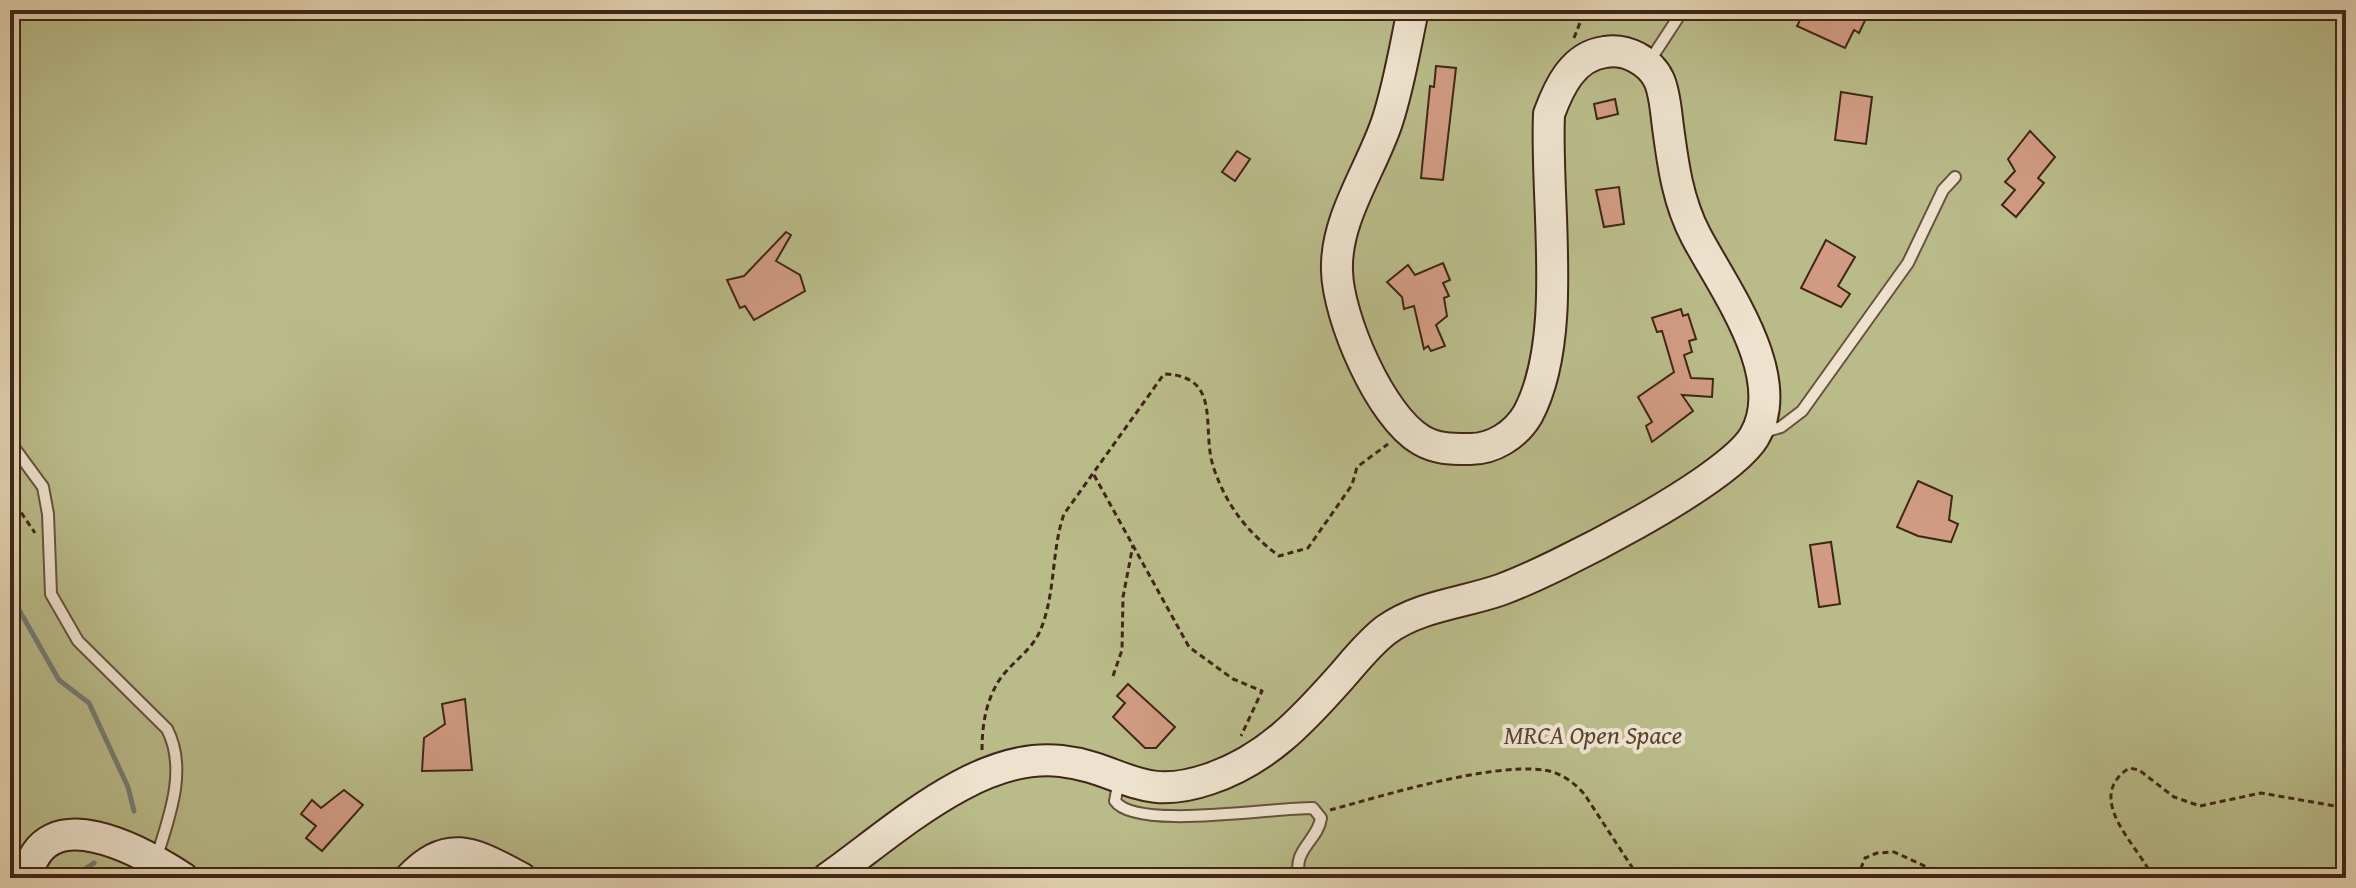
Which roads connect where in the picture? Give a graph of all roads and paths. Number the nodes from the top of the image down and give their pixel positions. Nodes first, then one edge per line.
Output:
1 (1413, 10) edge
2 (1683, 10) edge
3 (1648, 64) junction
4 (1955, 177) dead end
5 (1407, 429) junction
6 (1755, 435) junction
7 (10, 442) edge
8 (1094, 475) junction
9 (10, 496) edge
10 (1133, 545) junction
11 (47, 551) junction
12 (1113, 676) dead end
13 (1239, 741) dead end
14 (981, 759) dead end
15 (1119, 780) junction
16 (2346, 808) edge
17 (1319, 812) junction
18 (155, 861) junction
19 (27, 878) edge
20 (183, 878) edge
21 (410, 878) edge
22 (521, 878) edge
23 (828, 878) edge
24 (1300, 878) edge
25 (1639, 878) edge
26 (1857, 878) edge
27 (1951, 878) edge
28 (2153, 878) edge

1 - 5 main road
2 - 3 lane
3 - 5 main road
3 - 6 main road
4 - 6 lane
5 - 8 path
6 - 15 main road
7 - 11 lane
8 - 10 path
8 - 14 path
9 - 11 path
10 - 12 path
10 - 13 path
11 - 18 lane
15 - 17 lane
15 - 23 main road
16 - 28 path
17 - 24 lane
17 - 25 path
18 - 19 main road
18 - 20 main road
21 - 22 main road
26 - 27 path

